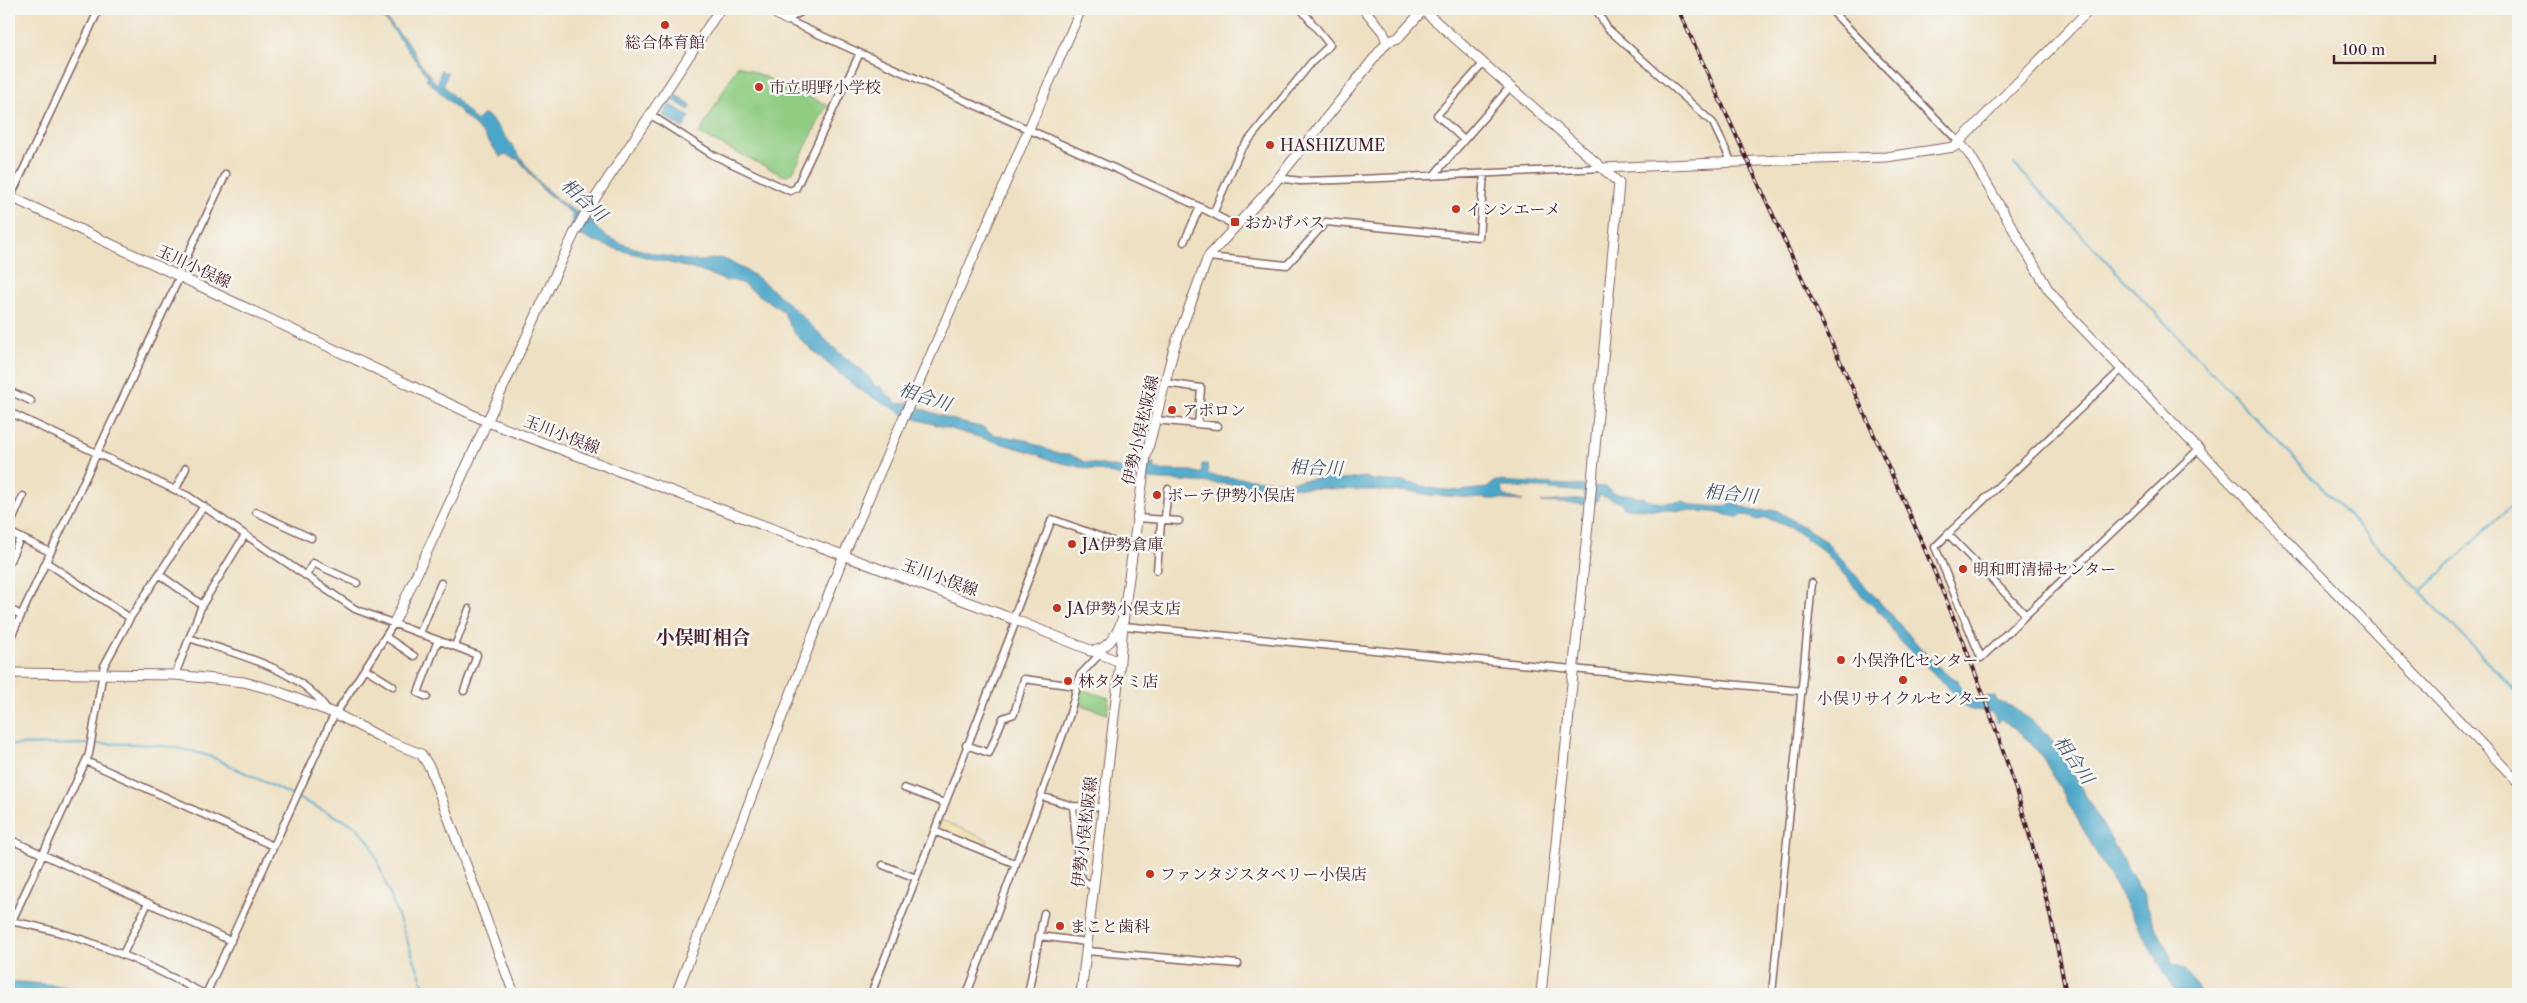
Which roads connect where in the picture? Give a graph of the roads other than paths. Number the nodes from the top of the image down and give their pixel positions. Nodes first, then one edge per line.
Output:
1 (99, 9) edge
2 (720, 9) edge
3 (768, 9) edge
4 (806, 9) edge
5 (1082, 9) edge
6 (1301, 9) edge
7 (1364, 9) edge
8 (1425, 9) edge
9 (1596, 9) edge
10 (1830, 9) edge
11 (2090, 9) edge
12 (787, 20) junction
13 (1387, 42) junction
14 (859, 55) junction
15 (1483, 64) junction
16 (1510, 87) junction
17 (651, 115) junction
18 (1027, 130) junction
19 (1464, 140) junction
20 (1959, 142) junction
21 (1732, 163) junction
22 (1603, 168) junction
23 (226, 174) dead end
24 (1484, 174) junction
25 (1433, 176) junction
26 (1278, 178) junction
27 (9, 197) edge
28 (1200, 208) junction
29 (1213, 214) junction
30 (1236, 226) junction
31 (1184, 242) dead end
32 (1208, 257) junction
33 (179, 276) junction
34 (2123, 368) junction
35 (1165, 383) junction
36 (9, 391) edge
37 (31, 400) dead end
38 (9, 412) edge
39 (1155, 420) junction
40 (488, 422) junction
41 (1198, 424) junction
42 (1218, 426) dead end
43 (2200, 448) junction
44 (97, 453) junction
45 (186, 468) dead end
46 (1168, 489) dead end
47 (176, 490) junction
48 (23, 496) dead end
49 (204, 506) junction
50 (256, 512) dead end
51 (1138, 518) junction
52 (1164, 521) junction
53 (1180, 521) dead end
54 (9, 528) edge
55 (9, 532) edge
56 (1948, 534) junction
57 (245, 535) junction
58 (20, 538) junction
59 (311, 538) dead end
60 (1134, 549) junction
61 (50, 552) junction
62 (843, 557) junction
63 (46, 562) junction
64 (9, 563) edge
65 (1157, 570) dead end
66 (160, 575) junction
67 (306, 576) junction
68 (357, 582) dead end
69 (441, 583) dead end
70 (1812, 583) dead end
71 (202, 605) junction
72 (9, 609) edge
73 (469, 609) dead end
74 (1124, 613) junction
75 (21, 615) junction
76 (2026, 615) junction
77 (130, 618) junction
78 (1014, 620) junction
79 (394, 623) junction
80 (1124, 626) junction
81 (420, 633) junction
82 (386, 637) junction
83 (189, 638) junction
84 (9, 640) edge
85 (438, 640) junction
86 (455, 646) junction
87 (1088, 651) junction
88 (1099, 655) junction
89 (414, 656) dead end
90 (1120, 662) junction
91 (366, 669) junction
92 (1574, 670) junction
93 (9, 673) edge
94 (102, 674) junction
95 (175, 675) junction
96 (393, 686) dead end
97 (1076, 686) junction
98 (464, 691) dead end
99 (1802, 691) junction
100 (427, 697) dead end
101 (332, 712) junction
102 (966, 745) junction
103 (86, 761) junction
104 (2518, 782) edge
105 (904, 788) dead end
106 (1041, 796) junction
107 (944, 803) junction
108 (1074, 806) junction
109 (1102, 807) junction
110 (934, 831) junction
111 (9, 839) edge
112 (273, 846) junction
113 (42, 854) junction
114 (1016, 864) junction
115 (883, 865) dead end
116 (916, 878) junction
117 (1092, 887) junction
118 (148, 903) junction
119 (1044, 913) dead end
120 (10, 921) edge
121 (1039, 936) junction
122 (231, 940) junction
123 (1087, 947) junction
124 (123, 954) junction
125 (1238, 964) dead end
126 (205, 994) edge
127 (514, 994) edge
128 (676, 994) edge
129 (871, 994) edge
130 (967, 994) edge
131 (1028, 994) edge
132 (1081, 994) edge
133 (1541, 994) edge
134 (1772, 994) edge

1 - 27 street
2 - 17 street
3 - 12 street
4 - 12 street
5 - 18 street
6 - 29 street
7 - 13 street
8 - 13 street, 伊勢小俣松阪線
8 - 15 street
9 - 21 street
10 - 20 street
11 - 20 street
12 - 14 street
13 - 26 street, 伊勢小俣松阪線
14 - 17 street
14 - 18 street
15 - 16 street
15 - 19 street
16 - 19 street
16 - 22 street
17 - 40 street
18 - 28 street
18 - 62 street
19 - 25 street
20 - 21 street
20 - 34 street
21 - 22 street
22 - 24 street
22 - 92 street
23 - 33 street
24 - 25 street
24 - 32 street
25 - 26 street
26 - 30 street, 伊勢小俣松阪線
27 - 33 street, 玉川小俣線
28 - 29 street
28 - 31 street
29 - 30 street
30 - 32 street, 伊勢小俣松阪線
32 - 35 street, 伊勢小俣松阪線
33 - 40 street, 玉川小俣線
33 - 44 street
34 - 43 street
34 - 56 street
35 - 39 street, 伊勢小俣松阪線
35 - 41 street
36 - 37 street
38 - 44 street
39 - 41 street
39 - 51 street, 伊勢小俣松阪線
40 - 62 street, 玉川小俣線
40 - 79 street
41 - 42 street
43 - 76 street
43 - 104 street
44 - 47 street
44 - 61 street
45 - 47 street
46 - 52 street
47 - 49 street
48 - 54 street
49 - 57 street
49 - 66 street
50 - 59 street
51 - 52 street
51 - 60 street, 伊勢小俣松阪線
52 - 53 street
52 - 65 street
55 - 58 street
56 - 76 street
56 - 76 street
57 - 67 street
57 - 71 street
58 - 61 street
58 - 64 street
60 - 74 street, 伊勢小俣松阪線
60 - 78 street
61 - 63 street
62 - 78 street, 玉川小俣線
62 - 128 street
63 - 75 street
63 - 77 street
66 - 71 street
66 - 77 street
67 - 68 street
67 - 79 street
69 - 81 street
70 - 99 street
71 - 83 street
72 - 75 street
73 - 86 street
74 - 80 street, 伊勢小俣松阪線
74 - 87 street
75 - 84 street
77 - 94 street
78 - 87 street, 玉川小俣線
78 - 102 street
79 - 81 street
79 - 82 street
80 - 90 street, 伊勢小俣松阪線
80 - 92 street
81 - 85 street
82 - 89 street
82 - 91 street
83 - 95 street
83 - 101 street
85 - 86 street
85 - 100 street
86 - 98 street
87 - 88 street, 玉川小俣線
88 - 90 street, 玉川小俣線
88 - 97 street
90 - 109 street, 伊勢小俣松阪線
91 - 96 street
91 - 101 street
92 - 99 street
92 - 133 street
93 - 94 street
94 - 95 street
94 - 103 street
95 - 101 street
97 - 102 street
97 - 106 street
99 - 134 street
101 - 112 street
101 - 127 street
102 - 107 street
103 - 112 street
103 - 113 street
105 - 107 street
106 - 108 street
106 - 114 street
107 - 110 street
108 - 109 street
108 - 117 street
109 - 117 street, 伊勢小俣松阪線
110 - 114 street
110 - 116 street
111 - 113 street
112 - 122 street
113 - 118 street
113 - 120 street
114 - 130 street
115 - 116 street
116 - 129 street
117 - 123 street, 伊勢小俣松阪線
118 - 122 street
118 - 124 street
119 - 121 street
120 - 124 street
121 - 123 street
121 - 131 street
122 - 126 street
123 - 125 street
123 - 132 street, 伊勢小俣松阪線
124 - 126 street

